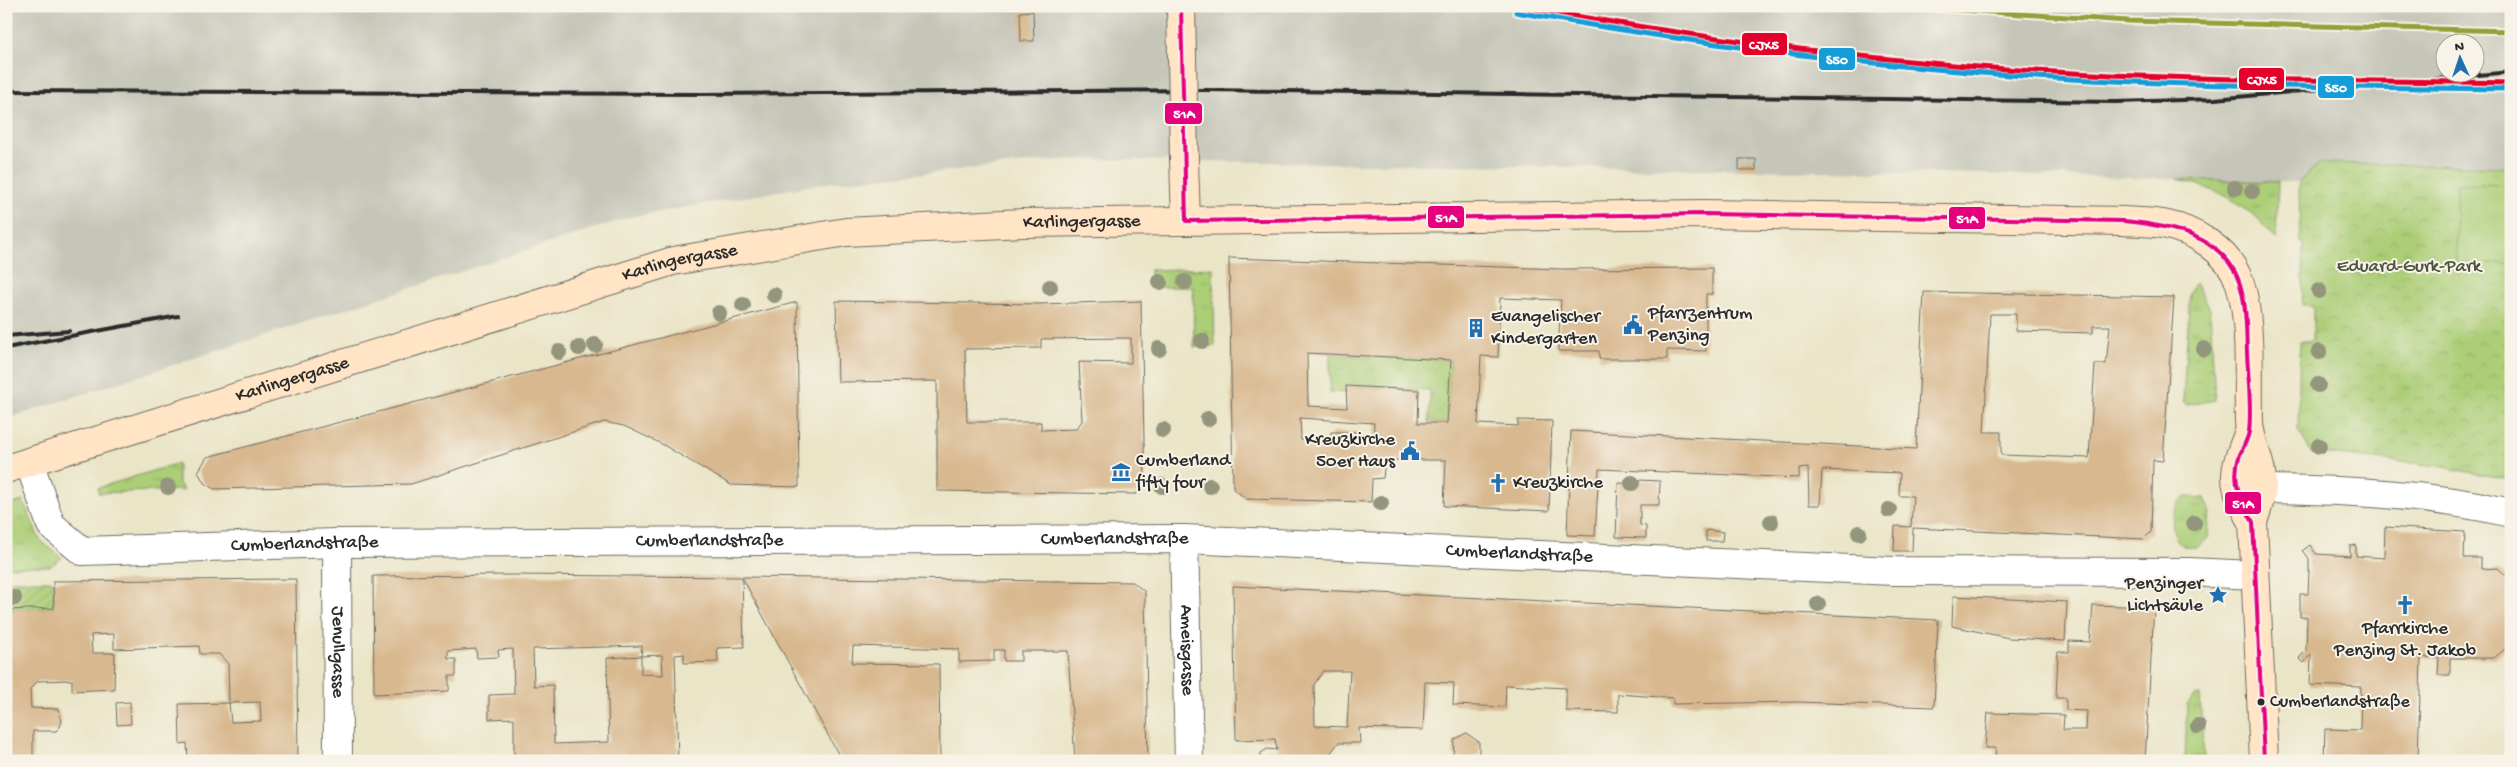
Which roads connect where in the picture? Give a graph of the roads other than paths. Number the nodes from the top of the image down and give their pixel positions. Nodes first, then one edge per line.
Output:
1 (1181, 6) edge
2 (1186, 221) junction
3 (2249, 432) junction
4 (17, 466) edge
5 (2262, 489) junction
6 (2511, 513) edge
7 (2253, 522) junction
8 (1184, 539) junction
9 (337, 543) junction
10 (2254, 574) junction
11 (338, 761) edge
12 (1189, 761) edge
13 (2264, 761) edge

1 - 2 main road, bridge
2 - 3 main road, Karlingergasse
2 - 4 main road, Karlingergasse
3 - 5 main road
3 - 7 main road
4 - 9 street, Cumberlandstraße
5 - 6 street
5 - 7 main road
7 - 10 main road
8 - 9 street, Cumberlandstraße
8 - 10 street, Cumberlandstraße
8 - 12 street, Ameisgasse
9 - 11 street, Jenullgasse
10 - 13 main road

